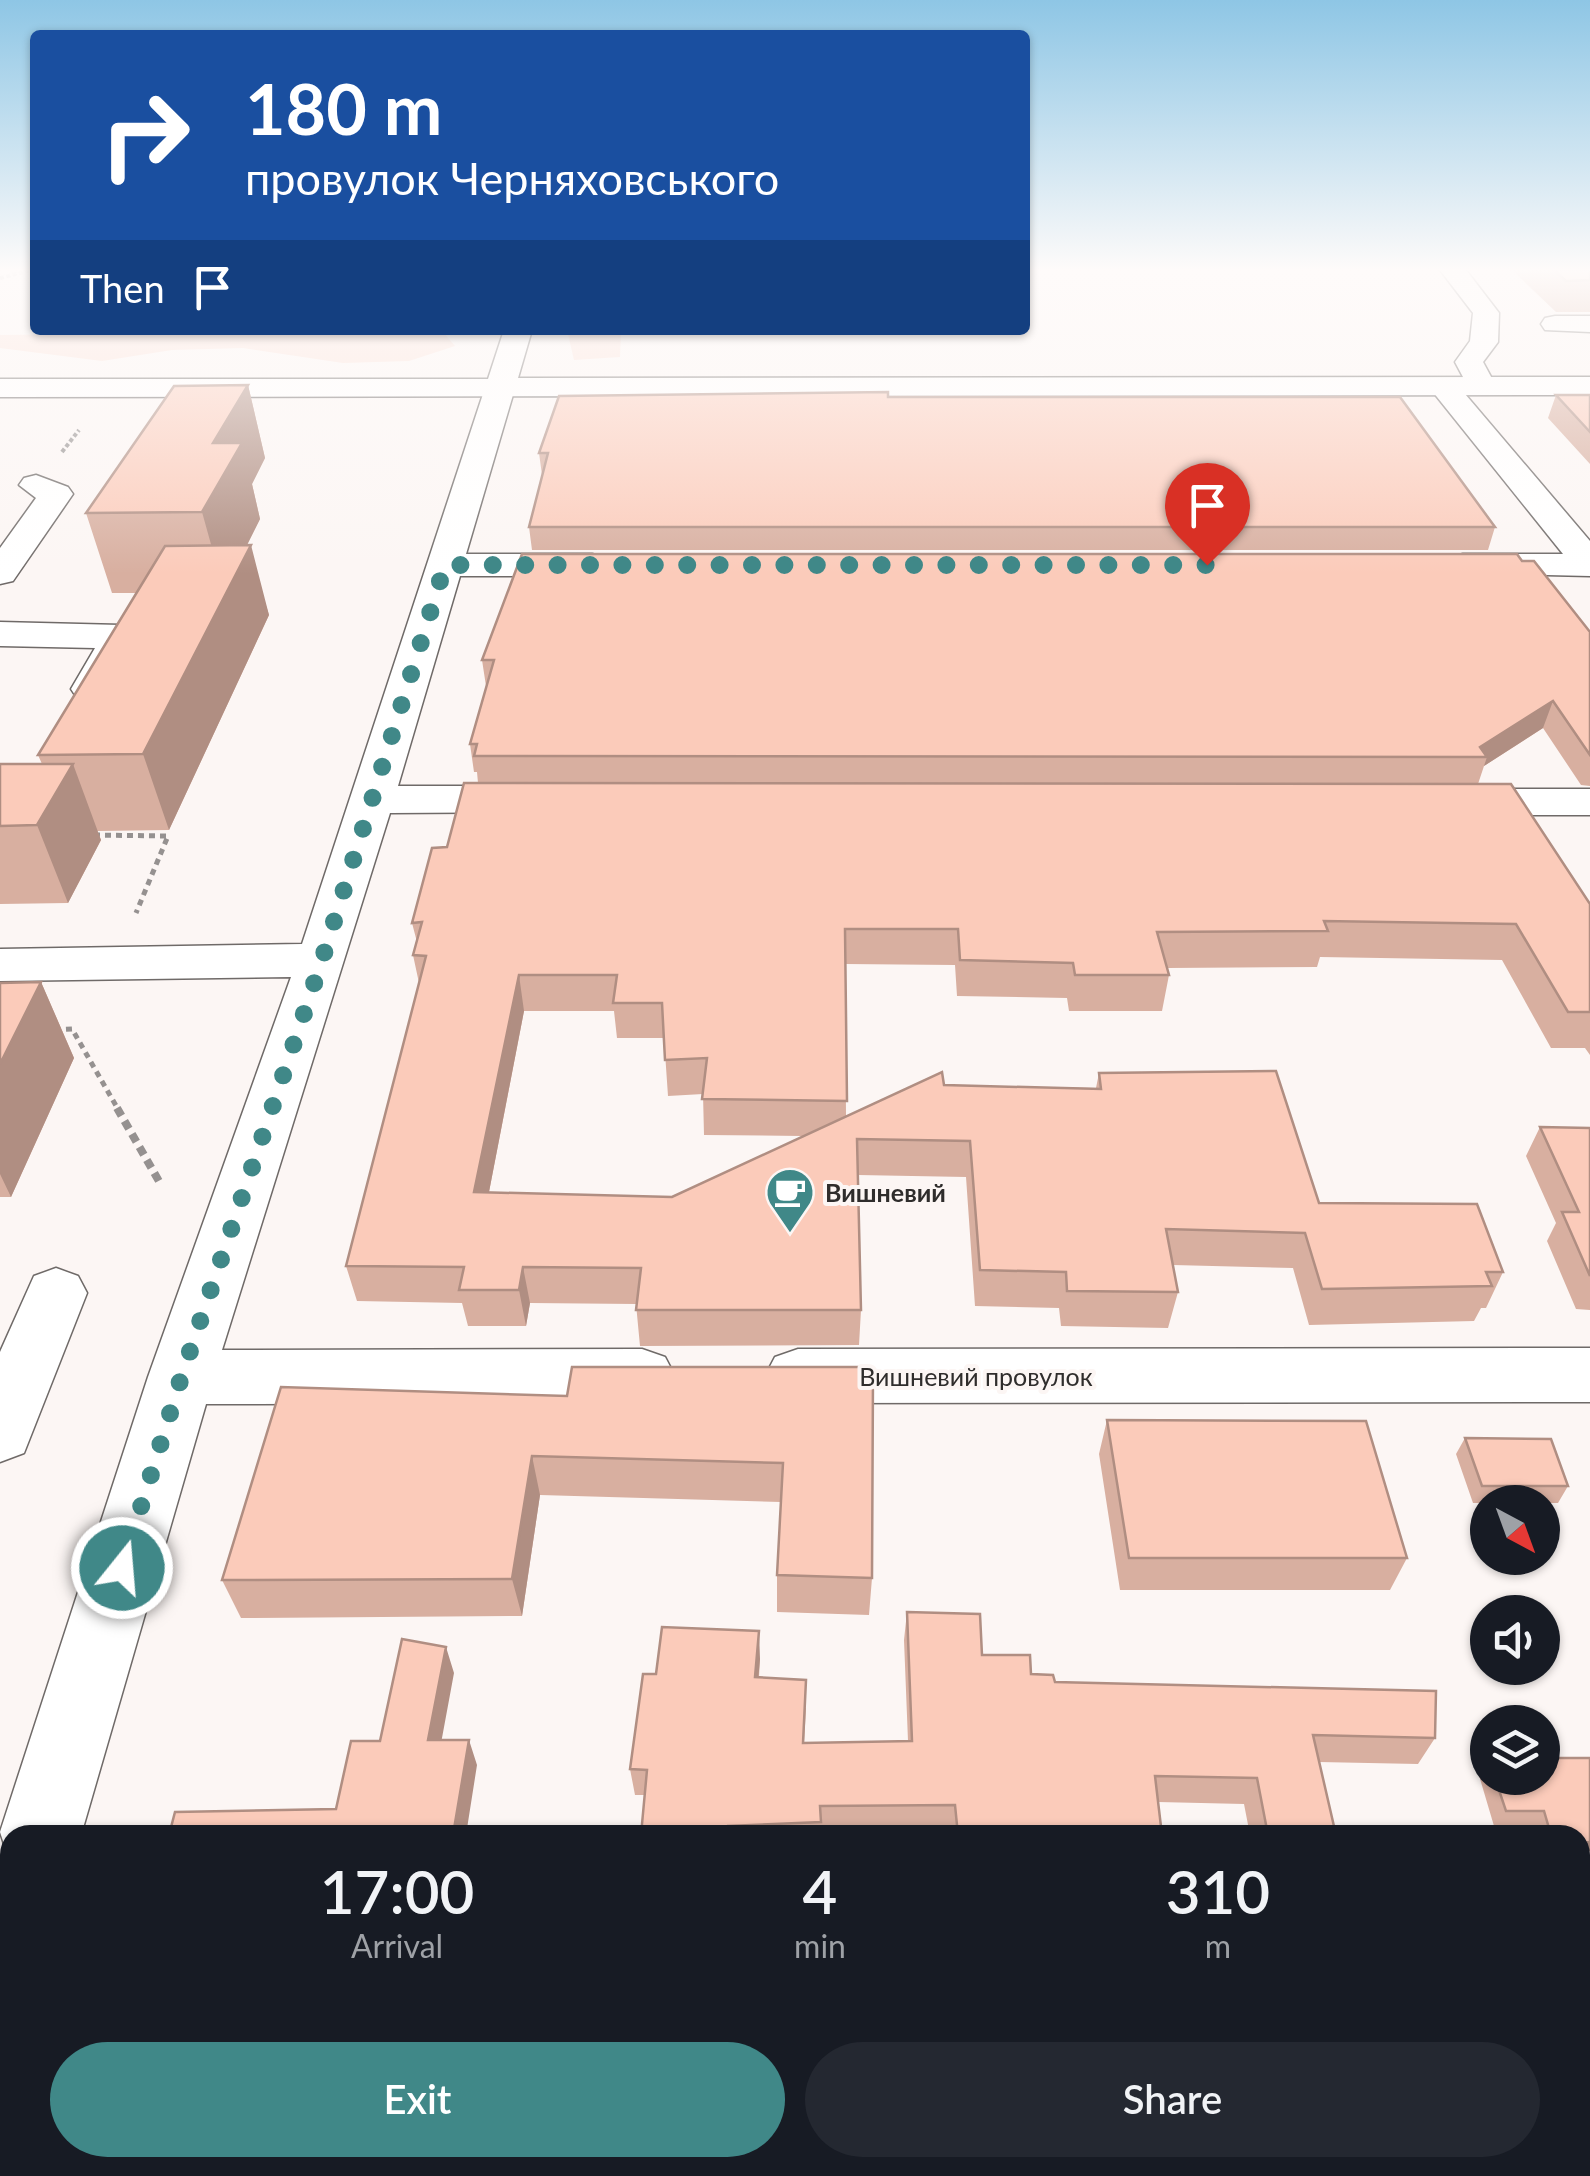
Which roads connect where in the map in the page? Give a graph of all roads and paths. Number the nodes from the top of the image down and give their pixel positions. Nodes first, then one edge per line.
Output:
1 (505, 372) edge
2 (1474, 372) edge
3 (1481, 386) junction
4 (1590, 386) edge
5 (1444, 387) junction
6 (0, 388) edge
7 (500, 388) junction
8 (36, 485) dead end
9 (1590, 564) edge
10 (445, 565) junction
11 (1420, 565) edge
12 (626, 566) edge
13 (0, 574) edge
14 (0, 634) edge
15 (75, 716) edge
16 (371, 800) junction
17 (576, 800) edge
18 (1411, 802) edge
19 (1590, 802) edge
20 (88, 835) dead end
21 (322, 960) junction
22 (115, 962) junction
23 (0, 966) edge
24 (36, 1030) edge
25 (160, 1182) dead end
26 (56, 1294) dead end
27 (1590, 1376) edge
28 (181, 1378) junction
29 (0, 1433) edge
30 (43, 1825) edge

1 - 7 street
2 - 3 street
3 - 4 street
3 - 5 street
5 - 7 street
5 - 9 street
6 - 7 street
7 - 10 street
8 - 13 street
9 - 11 street
10 - 12 street
10 - 16 street
14 - 15 street
16 - 17 street
16 - 21 street
18 - 19 street
20 - 22 path
21 - 22 street
21 - 28 street
22 - 23 street
24 - 25 path
26 - 29 street
27 - 28 street, Вишневий провулок
28 - 30 street

